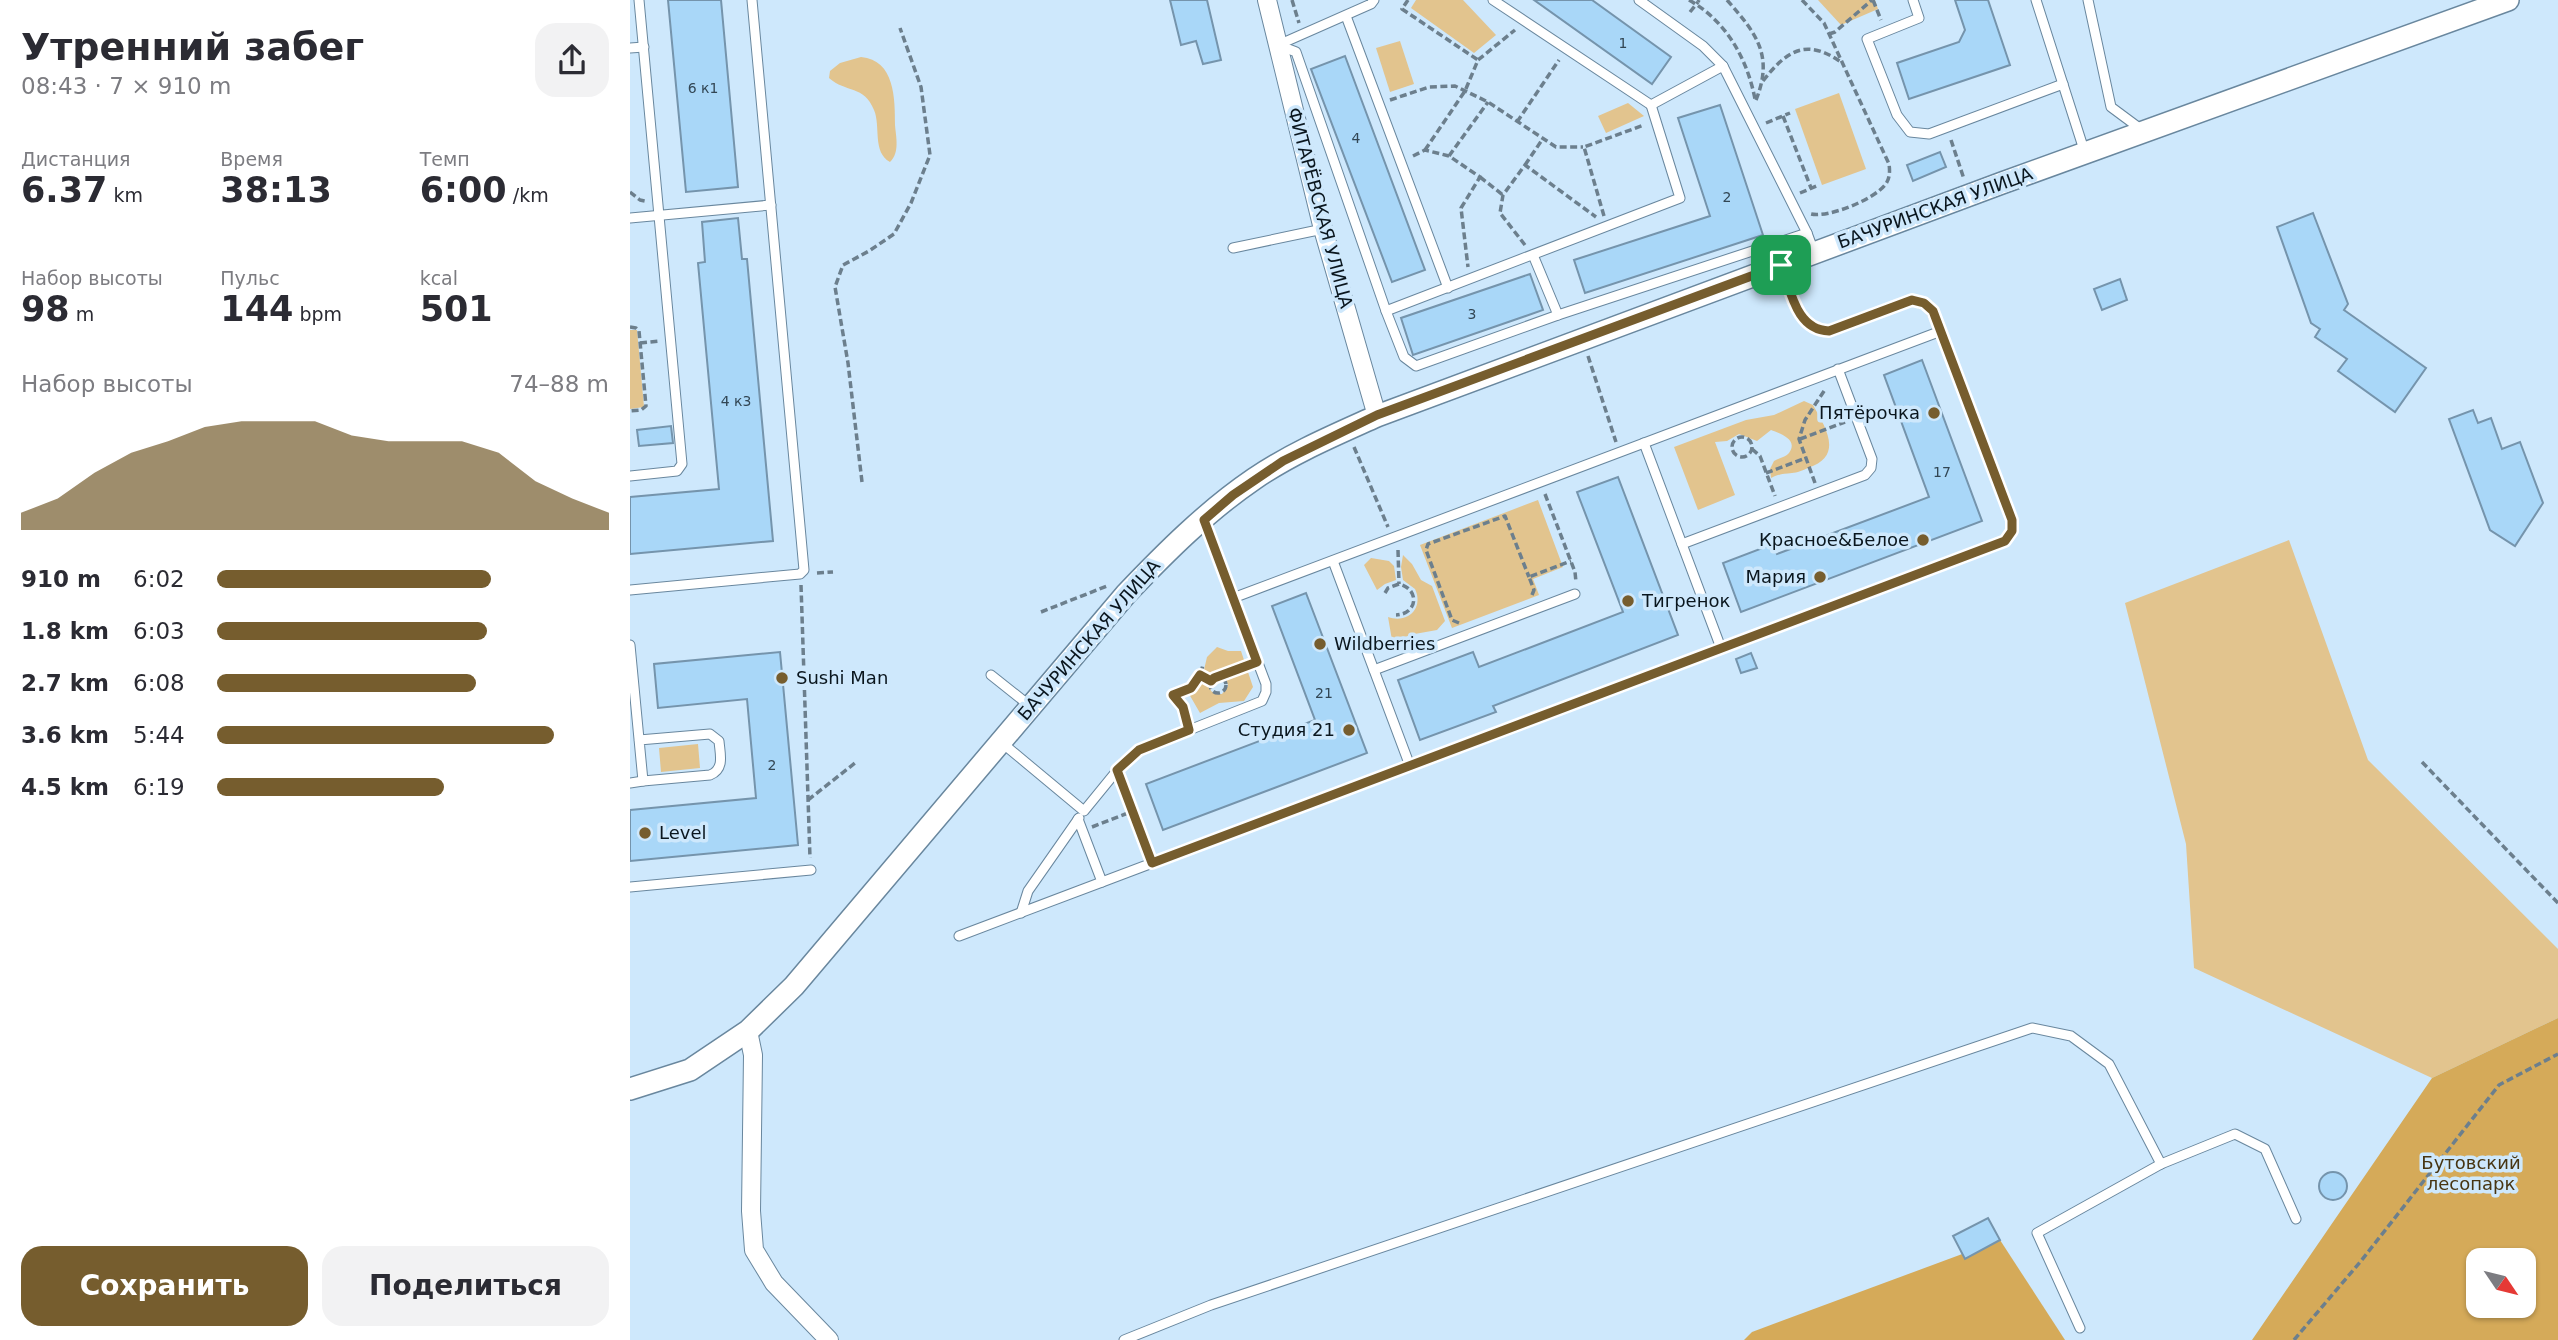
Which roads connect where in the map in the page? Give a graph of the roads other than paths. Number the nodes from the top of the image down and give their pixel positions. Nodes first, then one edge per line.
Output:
1 (639, 0) edge
2 (752, 0) edge
3 (1267, 0) edge
4 (1374, 0) edge
5 (1493, 0) edge
6 (1639, 0) edge
7 (1913, 0) edge
8 (2036, 0) edge
9 (2088, 0) edge
10 (2508, 0) edge
11 (1346, 16) junction
12 (1279, 45) junction
13 (644, 47) junction
14 (630, 48) edge
15 (1723, 66) junction
16 (2063, 84) junction
17 (1651, 105) junction
18 (2144, 131) junction
19 (2085, 153) junction
20 (771, 205) junction
21 (660, 215) junction
22 (630, 218) edge
23 (1323, 229) junction
24 (1811, 243) junction
25 (1233, 248) dead end
26 (1534, 255) junction
27 (1781, 265) junction
28 (1448, 288) junction
29 (1386, 312) junction
30 (1558, 315) junction
31 (1941, 331) junction
32 (1839, 369) junction
33 (1377, 415) junction
34 (1644, 443) junction
35 (630, 476) edge
36 (1204, 520) junction
37 (1682, 544) junction
38 (1332, 561) junction
39 (630, 590) edge
40 (1575, 594) road end
41 (1233, 598) junction
42 (630, 645) edge
43 (1721, 648) junction
44 (1374, 670) junction
45 (991, 675) dead end
46 (1030, 706) junction
47 (639, 740) junction
48 (1001, 742) junction
49 (1410, 766) junction
50 (643, 781) junction
51 (630, 782) edge
52 (1081, 815) junction
53 (811, 870) road end
54 (1102, 882) junction
55 (630, 887) edge
56 (1021, 913) junction
57 (959, 936) dead end
58 (748, 1031) junction
59 (630, 1089) edge
60 (2161, 1164) junction
61 (2296, 1219) dead end
62 (2080, 1328) dead end
63 (829, 1340) edge
64 (1124, 1340) edge

1 - 13 lane
2 - 20 lane
3 - 12 street, ФИТАРЁВСКАЯ УЛИЦА
4 - 11 lane
5 - 17 lane
6 - 15 lane
7 - 16 lane
8 - 16 lane
9 - 18 lane
10 - 18 street, БАЧУРИНСКАЯ УЛИЦА
11 - 12 lane
11 - 28 lane
12 - 23 street, ФИТАРЁВСКАЯ УЛИЦА
12 - 29 lane
13 - 14 lane
13 - 21 lane
15 - 17 lane
15 - 24 lane
16 - 19 lane
17 - 26 lane
18 - 19 street, БАЧУРИНСКАЯ УЛИЦА
19 - 24 street, БАЧУРИНСКАЯ УЛИЦА
20 - 21 lane
20 - 39 lane
21 - 22 lane
21 - 35 lane
23 - 25 lane
23 - 33 street, ФИТАРЁВСКАЯ УЛИЦА
24 - 27 street, БАЧУРИНСКАЯ УЛИЦА
24 - 30 lane
26 - 28 lane
26 - 30 lane
27 - 31 lane
27 - 33 street, БАЧУРИНСКАЯ УЛИЦА
28 - 29 lane
29 - 30 lane
31 - 32 lane
31 - 43 lane
32 - 34 lane
32 - 37 lane
33 - 36 street, БАЧУРИНСКАЯ УЛИЦА
34 - 37 lane
34 - 38 lane
36 - 41 lane
36 - 46 street, БАЧУРИНСКАЯ УЛИЦА
37 - 43 lane
38 - 41 lane
38 - 44 lane
40 - 44 lane
41 - 52 lane
42 - 47 lane
43 - 49 lane
44 - 49 lane
45 - 46 lane
46 - 48 street, БАЧУРИНСКАЯ УЛИЦА
47 - 50 lane
47 - 50 lane
48 - 52 lane
48 - 58 street, БАЧУРИНСКАЯ УЛИЦА
49 - 54 lane
50 - 51 lane
52 - 54 lane
52 - 56 lane
53 - 55 lane
54 - 56 lane
56 - 57 lane
58 - 59 street, БАЧУРИНСКАЯ УЛИЦА
58 - 63 street
60 - 61 lane
60 - 62 lane
60 - 64 lane

